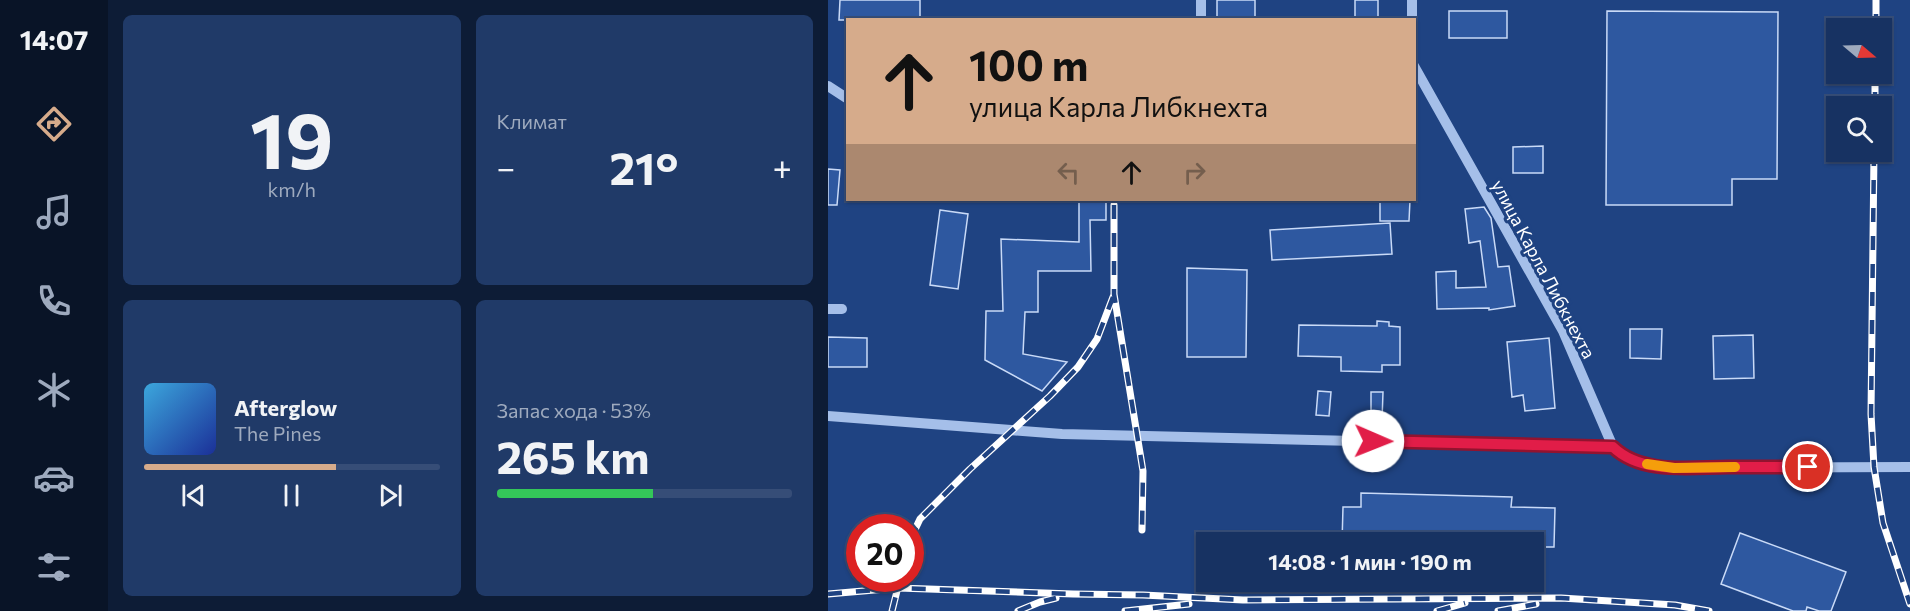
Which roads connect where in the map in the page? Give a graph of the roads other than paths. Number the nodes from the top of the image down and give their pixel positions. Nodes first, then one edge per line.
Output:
1 (1201, 0) edge
2 (1412, 0) edge
3 (1201, 18) edge
4 (1412, 18) edge
5 (1416, 70) edge
6 (828, 86) edge
7 (846, 98) edge
8 (828, 309) edge
9 (842, 309) dead end
10 (828, 408) edge
11 (828, 417) edge
12 (858, 418) junction
13 (1613, 447) junction
14 (1910, 467) edge

1 - 3 lane
2 - 4 lane
5 - 13 lane, улица Карла Либкнехта
6 - 7 lane
8 - 9 lane
10 - 12 lane
11 - 12 lane
12 - 13 lane
13 - 14 lane

